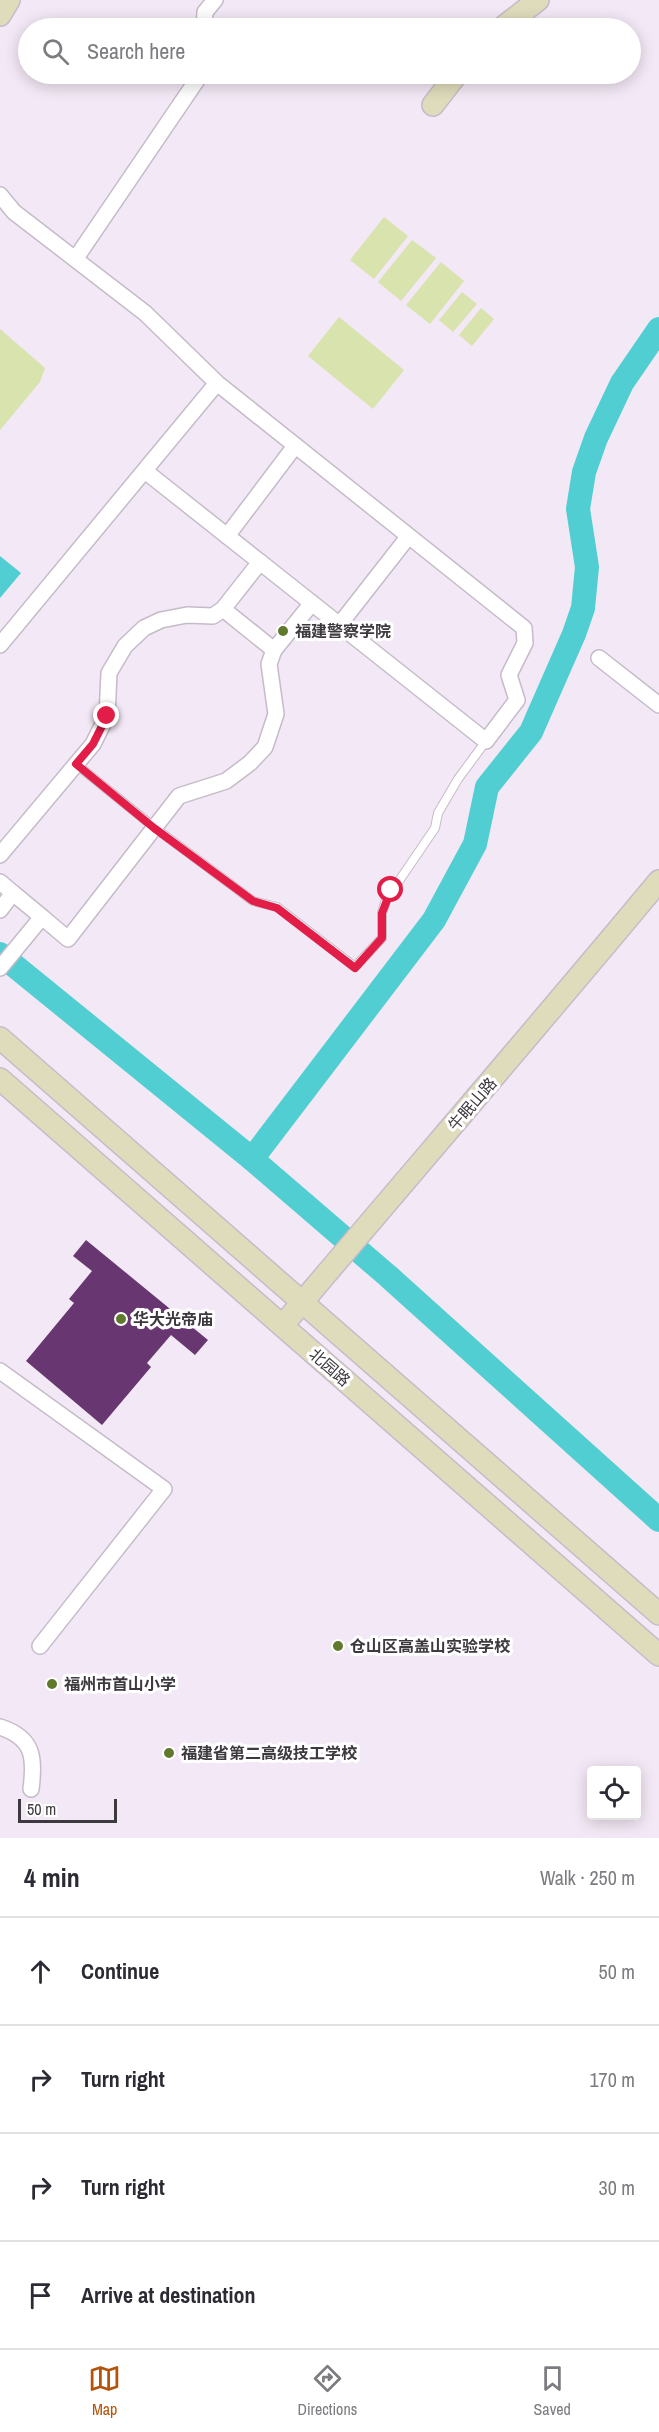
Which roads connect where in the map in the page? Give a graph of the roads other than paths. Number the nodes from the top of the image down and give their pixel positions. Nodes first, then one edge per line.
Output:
1 (9, 0) edge
2 (215, 0) edge
3 (538, 0) edge
4 (0, 15) edge
5 (205, 18) edge
6 (515, 18) edge
7 (194, 84) edge
8 (449, 84) edge
9 (433, 105) dead end
10 (0, 195) edge
11 (76, 258) junction
12 (217, 383) junction
13 (296, 446) junction
14 (145, 471) junction
15 (227, 536) junction
16 (408, 537) junction
17 (260, 562) junction
18 (312, 603) junction
19 (223, 609) junction
20 (340, 624) junction
21 (0, 645) edge
22 (274, 650) junction
23 (599, 658) dead end
24 (659, 705) edge
25 (486, 741) junction
26 (76, 764) junction
27 (154, 828) junction
28 (0, 855) edge
29 (659, 881) edge
30 (0, 882) edge
31 (14, 893) junction
32 (1, 909) edge
33 (42, 917) junction
34 (0, 968) edge
35 (0, 1038) edge
36 (0, 1079) edge
37 (251, 1257) junction
38 (232, 1280) junction
39 (303, 1302) junction
40 (283, 1325) junction
41 (359, 1352) junction
42 (0, 1371) edge
43 (339, 1374) junction
44 (659, 1614) edge
45 (40, 1646) dead end
46 (659, 1655) edge
47 (0, 1727) edge
48 (31, 1789) dead end

1 - 4 main road
2 - 5 street
3 - 6 main road
7 - 11 street
8 - 9 main road
10 - 11 street
11 - 12 street
12 - 13 street
12 - 14 street
13 - 15 street
13 - 16 street
14 - 15 street
14 - 21 street
15 - 17 street
16 - 20 street
16 - 25 street
17 - 18 street
17 - 19 street
18 - 20 street
18 - 22 street
19 - 22 street
19 - 26 street
20 - 25 street
22 - 27 street
23 - 24 street
25 - 27 lane
26 - 27 lane
26 - 28 street
27 - 33 street
29 - 39 main road, 牛眠山路
30 - 31 street
31 - 32 street
31 - 33 street
33 - 34 street
35 - 37 main road, 北园路
36 - 38 main road, 北园路
37 - 38 main road
37 - 39 main road, 北园路
38 - 40 main road, 北园路
39 - 40 main road, 牛眠山路
39 - 41 main road, 北园路
40 - 43 main road, 北园路
41 - 43 main road
41 - 44 main road, 北园路
42 - 45 street
43 - 46 main road, 北园路
47 - 48 street

